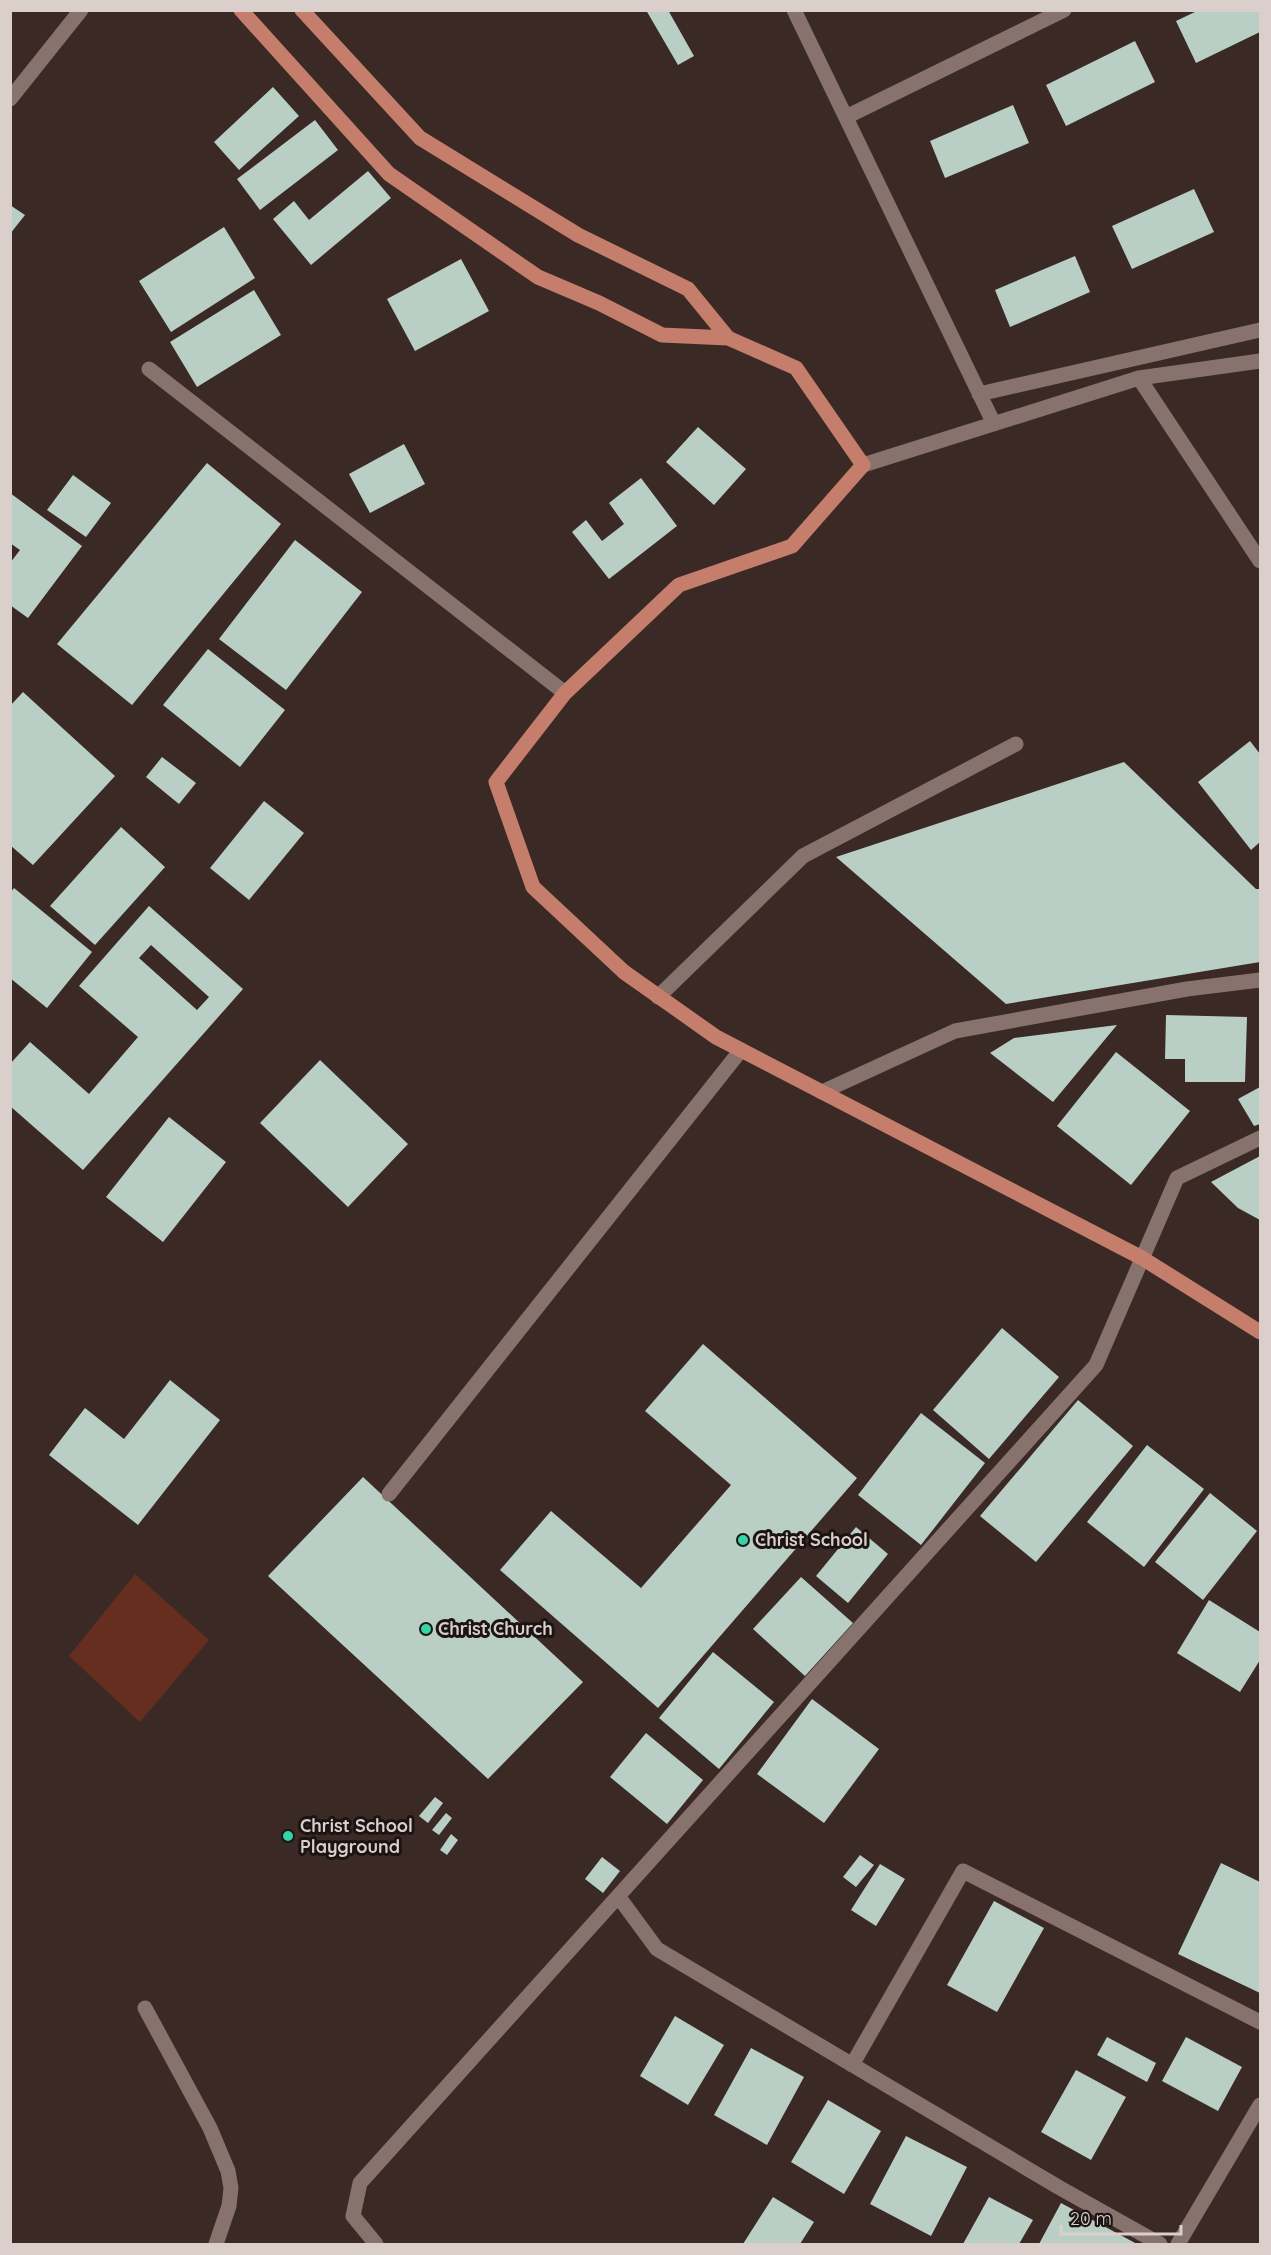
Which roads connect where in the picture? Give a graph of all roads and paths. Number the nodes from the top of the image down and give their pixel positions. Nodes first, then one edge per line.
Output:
1 (81, 10) edge
2 (241, 10) edge
3 (302, 10) edge
4 (794, 10) edge
5 (1064, 10) edge
6 (10, 99) edge
7 (846, 117) junction
8 (1260, 330) edge
9 (728, 338) junction
10 (1260, 360) edge
11 (149, 369) dead end
12 (1139, 378) junction
13 (979, 394) junction
14 (994, 424) junction
15 (863, 465) junction
16 (1260, 561) edge
17 (565, 693) junction
18 (1016, 744) dead end
19 (1260, 980) edge
20 (658, 996) junction
21 (741, 1050) junction
22 (822, 1092) junction
23 (1260, 1138) edge
24 (1142, 1258) junction
25 (1260, 1332) edge
26 (389, 1494) dead end
27 (618, 1896) junction
28 (146, 2008) dead end
29 (1260, 2022) edge
30 (852, 2065) junction
31 (1260, 2105) edge
32 (216, 2244) edge
33 (376, 2244) edge
34 (1160, 2244) edge
35 (1178, 2244) edge

1 - 6 street
2 - 9 main road
3 - 9 main road
4 - 7 street
5 - 7 street
7 - 13 street
8 - 13 street
9 - 15 main road
10 - 12 street
11 - 17 street
12 - 14 street
12 - 16 street
13 - 14 street
14 - 15 street
15 - 17 main road
17 - 20 main road
18 - 20 street
19 - 22 street
20 - 21 main road
21 - 22 main road
21 - 26 street
22 - 24 main road
23 - 24 street
24 - 25 main road
24 - 27 street
27 - 30 street
27 - 33 street
28 - 32 street
29 - 30 street
30 - 34 street
31 - 35 street

